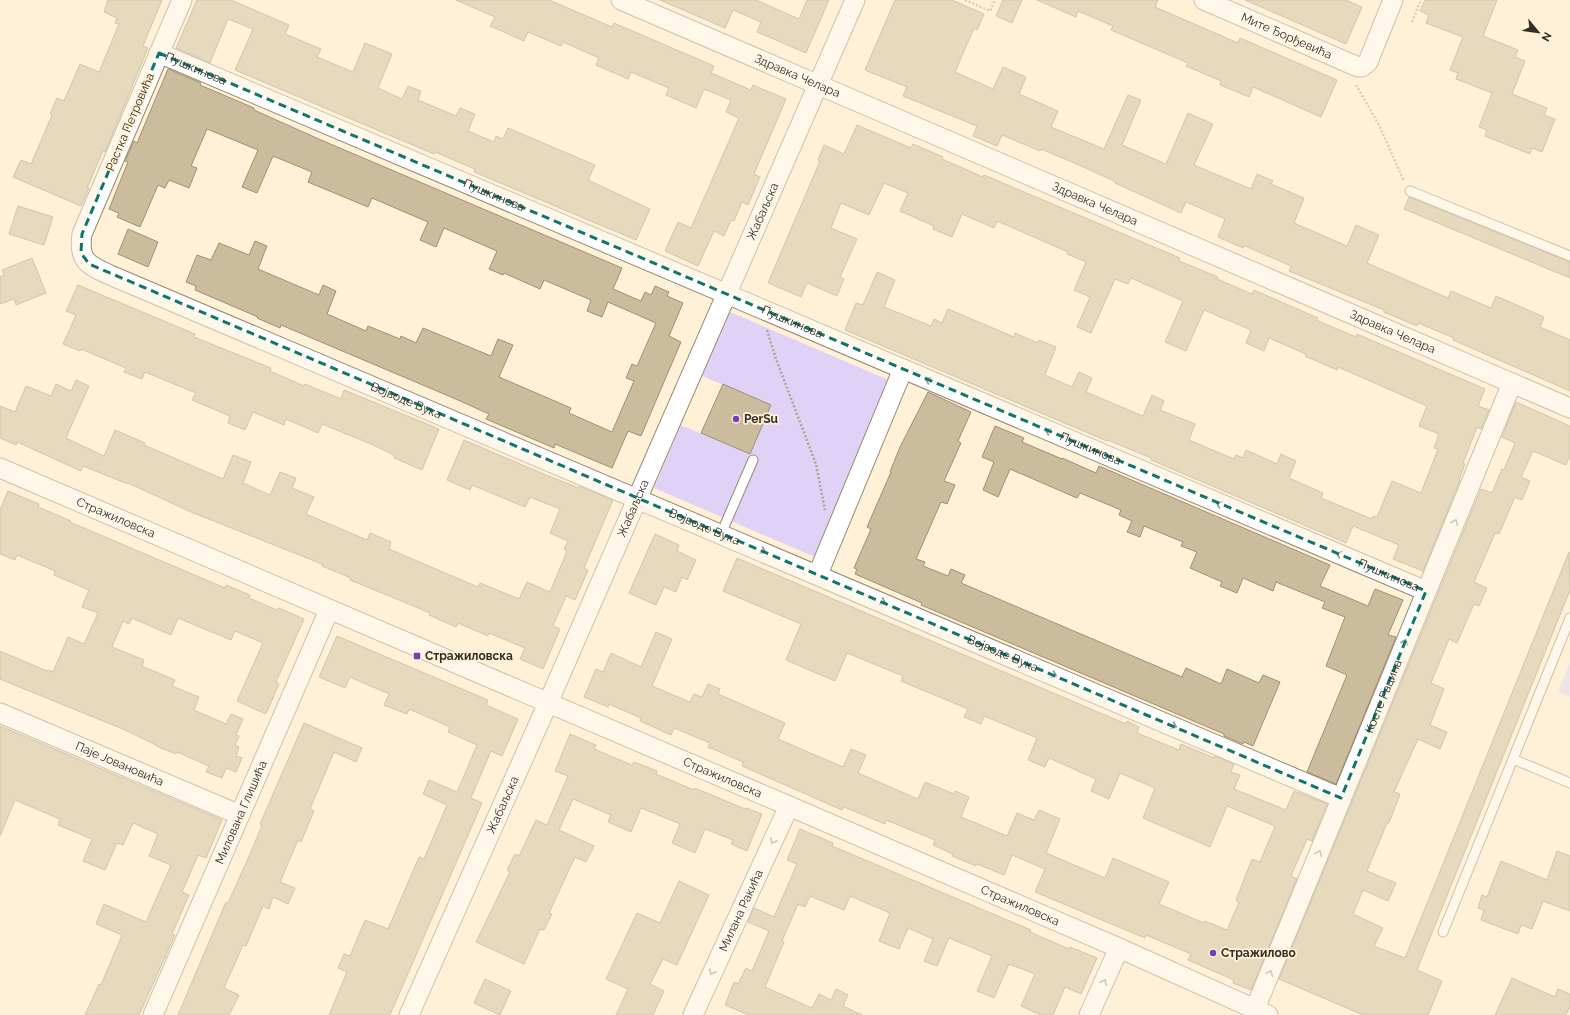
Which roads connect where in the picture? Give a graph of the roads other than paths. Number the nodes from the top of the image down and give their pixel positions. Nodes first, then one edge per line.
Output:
1 (182, 0) edge
2 (621, 0) edge
3 (855, 0) edge
4 (1204, 0) edge
5 (1393, 0) edge
6 (159, 53) junction
7 (818, 84) junction
8 (1410, 191) road end
9 (80, 245) joint
10 (1570, 256) edge
11 (726, 294) junction
12 (903, 370) junction
13 (1512, 383) junction
14 (1570, 408) edge
15 (753, 460) dead end
16 (1, 472) edge
17 (637, 499) junction
18 (721, 534) junction
19 (818, 574) junction
20 (1426, 591) junction
21 (329, 610) junction
22 (1570, 618) edge
23 (548, 703) junction
24 (0, 713) edge
25 (1513, 759) junction
26 (1570, 783) edge
27 (1341, 798) junction
28 (789, 806) junction
29 (240, 815) junction
30 (1443, 932) dead end
31 (1118, 948) junction
32 (1262, 1012) edge
33 (153, 1015) edge
34 (409, 1015) edge
35 (693, 1015) edge
36 (1089, 1015) edge

1 - 6 street, Растка Петровића
2 - 7 street, Здравка Челара
3 - 7 street, Жабаљска
4 - 5 street, Мите Ђорђевића
6 - 9 street, Растка Петровића
6 - 11 street, Пушкинова
7 - 11 street, Жабаљска
7 - 13 street, Здравка Челара
8 - 10 lane
9 - 17 street, Војводе Вука
11 - 12 street, Пушкинова
11 - 17 street, Жабаљска
12 - 19 street
20 -> 12 street, Пушкинова
13 - 14 street, Здравка Челара
20 -> 13 street, Косте Рацина
15 - 18 lane
16 - 21 street, Стражиловска
17 - 18 street, Војводе Вука
17 - 23 street, Жабаљска
18 -> 19 street, Војводе Вука
19 -> 27 street, Војводе Вука
27 -> 20 street, Косте Рацина
21 - 23 street, Стражиловска
21 - 29 street, Милована Глишића
22 - 25 lane
23 - 28 street, Стражиловска
23 - 34 street, Жабаљска
24 - 29 street, Паје Јовановића
25 - 26 lane
25 - 30 lane
32 -> 27 street, Косте Рацина
28 - 31 street, Стражиловска
28 -> 35 street, Милана Ракића
29 - 33 street, Милована Глишића
31 - 32 street, Стражиловска
36 -> 31 street

